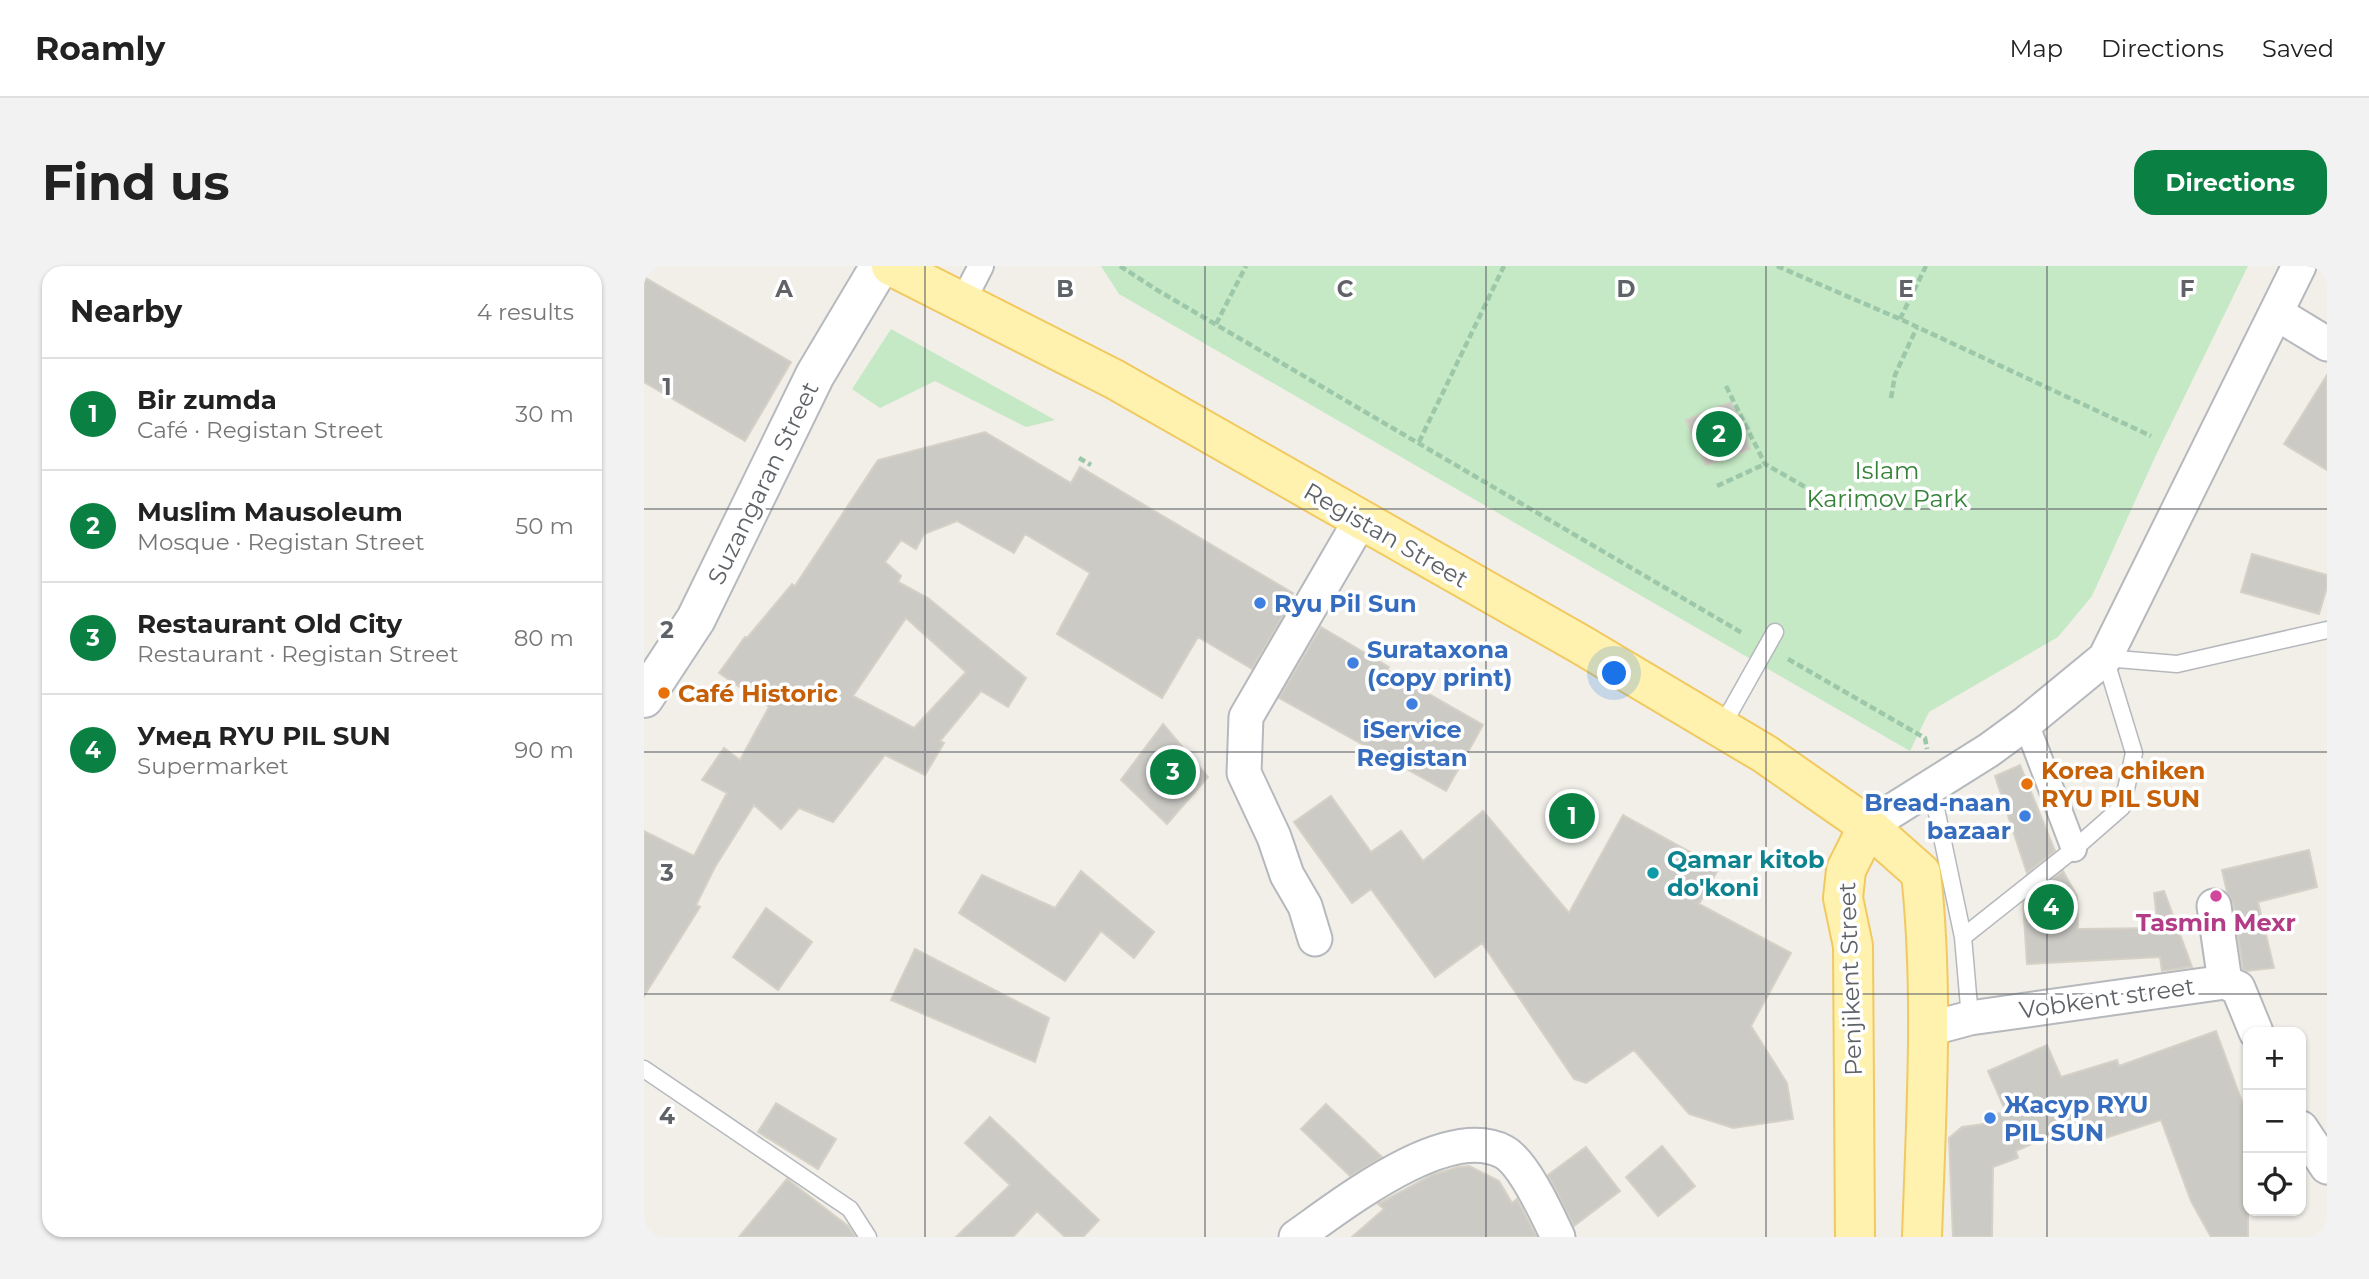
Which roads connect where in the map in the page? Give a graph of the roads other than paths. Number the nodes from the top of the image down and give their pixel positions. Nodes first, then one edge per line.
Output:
1 (880, 266) edge
2 (891, 266) edge
3 (981, 266) edge
4 (2299, 266) edge
5 (962, 303) junction
6 (2276, 313) junction
7 (2327, 344) edge
8 (1360, 521) junction
9 (2327, 630) edge
10 (1775, 632) dead end
11 (2105, 658) junction
12 (644, 698) edge
13 (2026, 723) junction
14 (1721, 727) junction
15 (1931, 785) junction
16 (1868, 826) junction
17 (2074, 849) junction
18 (2214, 906) dead end
19 (1962, 937) junction
20 (1315, 939) dead end
21 (2225, 982) junction
22 (1970, 1018) junction
23 (2254, 1027) edge
24 (1929, 1029) junction
25 (644, 1069) edge
26 (2306, 1136) edge
27 (2327, 1167) edge
28 (868, 1237) edge
29 (1296, 1237) edge
30 (1558, 1237) edge
31 (1855, 1237) edge
32 (1922, 1237) edge

1 - 12 main road, Suzangaran Street
2 - 5 main road, Registan Street
3 - 5 street
4 - 6 street
5 - 8 main road, Registan Street
6 - 7 street
6 - 11 street
8 - 14 main road, Registan Street
8 - 20 street
9 - 11 lane
10 - 14 lane
11 - 13 street
11 - 17 lane
13 - 15 street
13 - 17 street
14 - 16 main road, Registan Street
15 - 16 street
15 - 19 lane
16 - 24 main road
16 - 31 main road, Penjikent Street
17 - 19 lane
18 - 21 street
19 - 22 lane
21 - 22 street, Vobkent street
21 - 23 street, Vobkent street
22 - 24 street, Vobkent street
24 - 32 main road
25 - 28 lane
26 - 27 street
29 - 30 street

